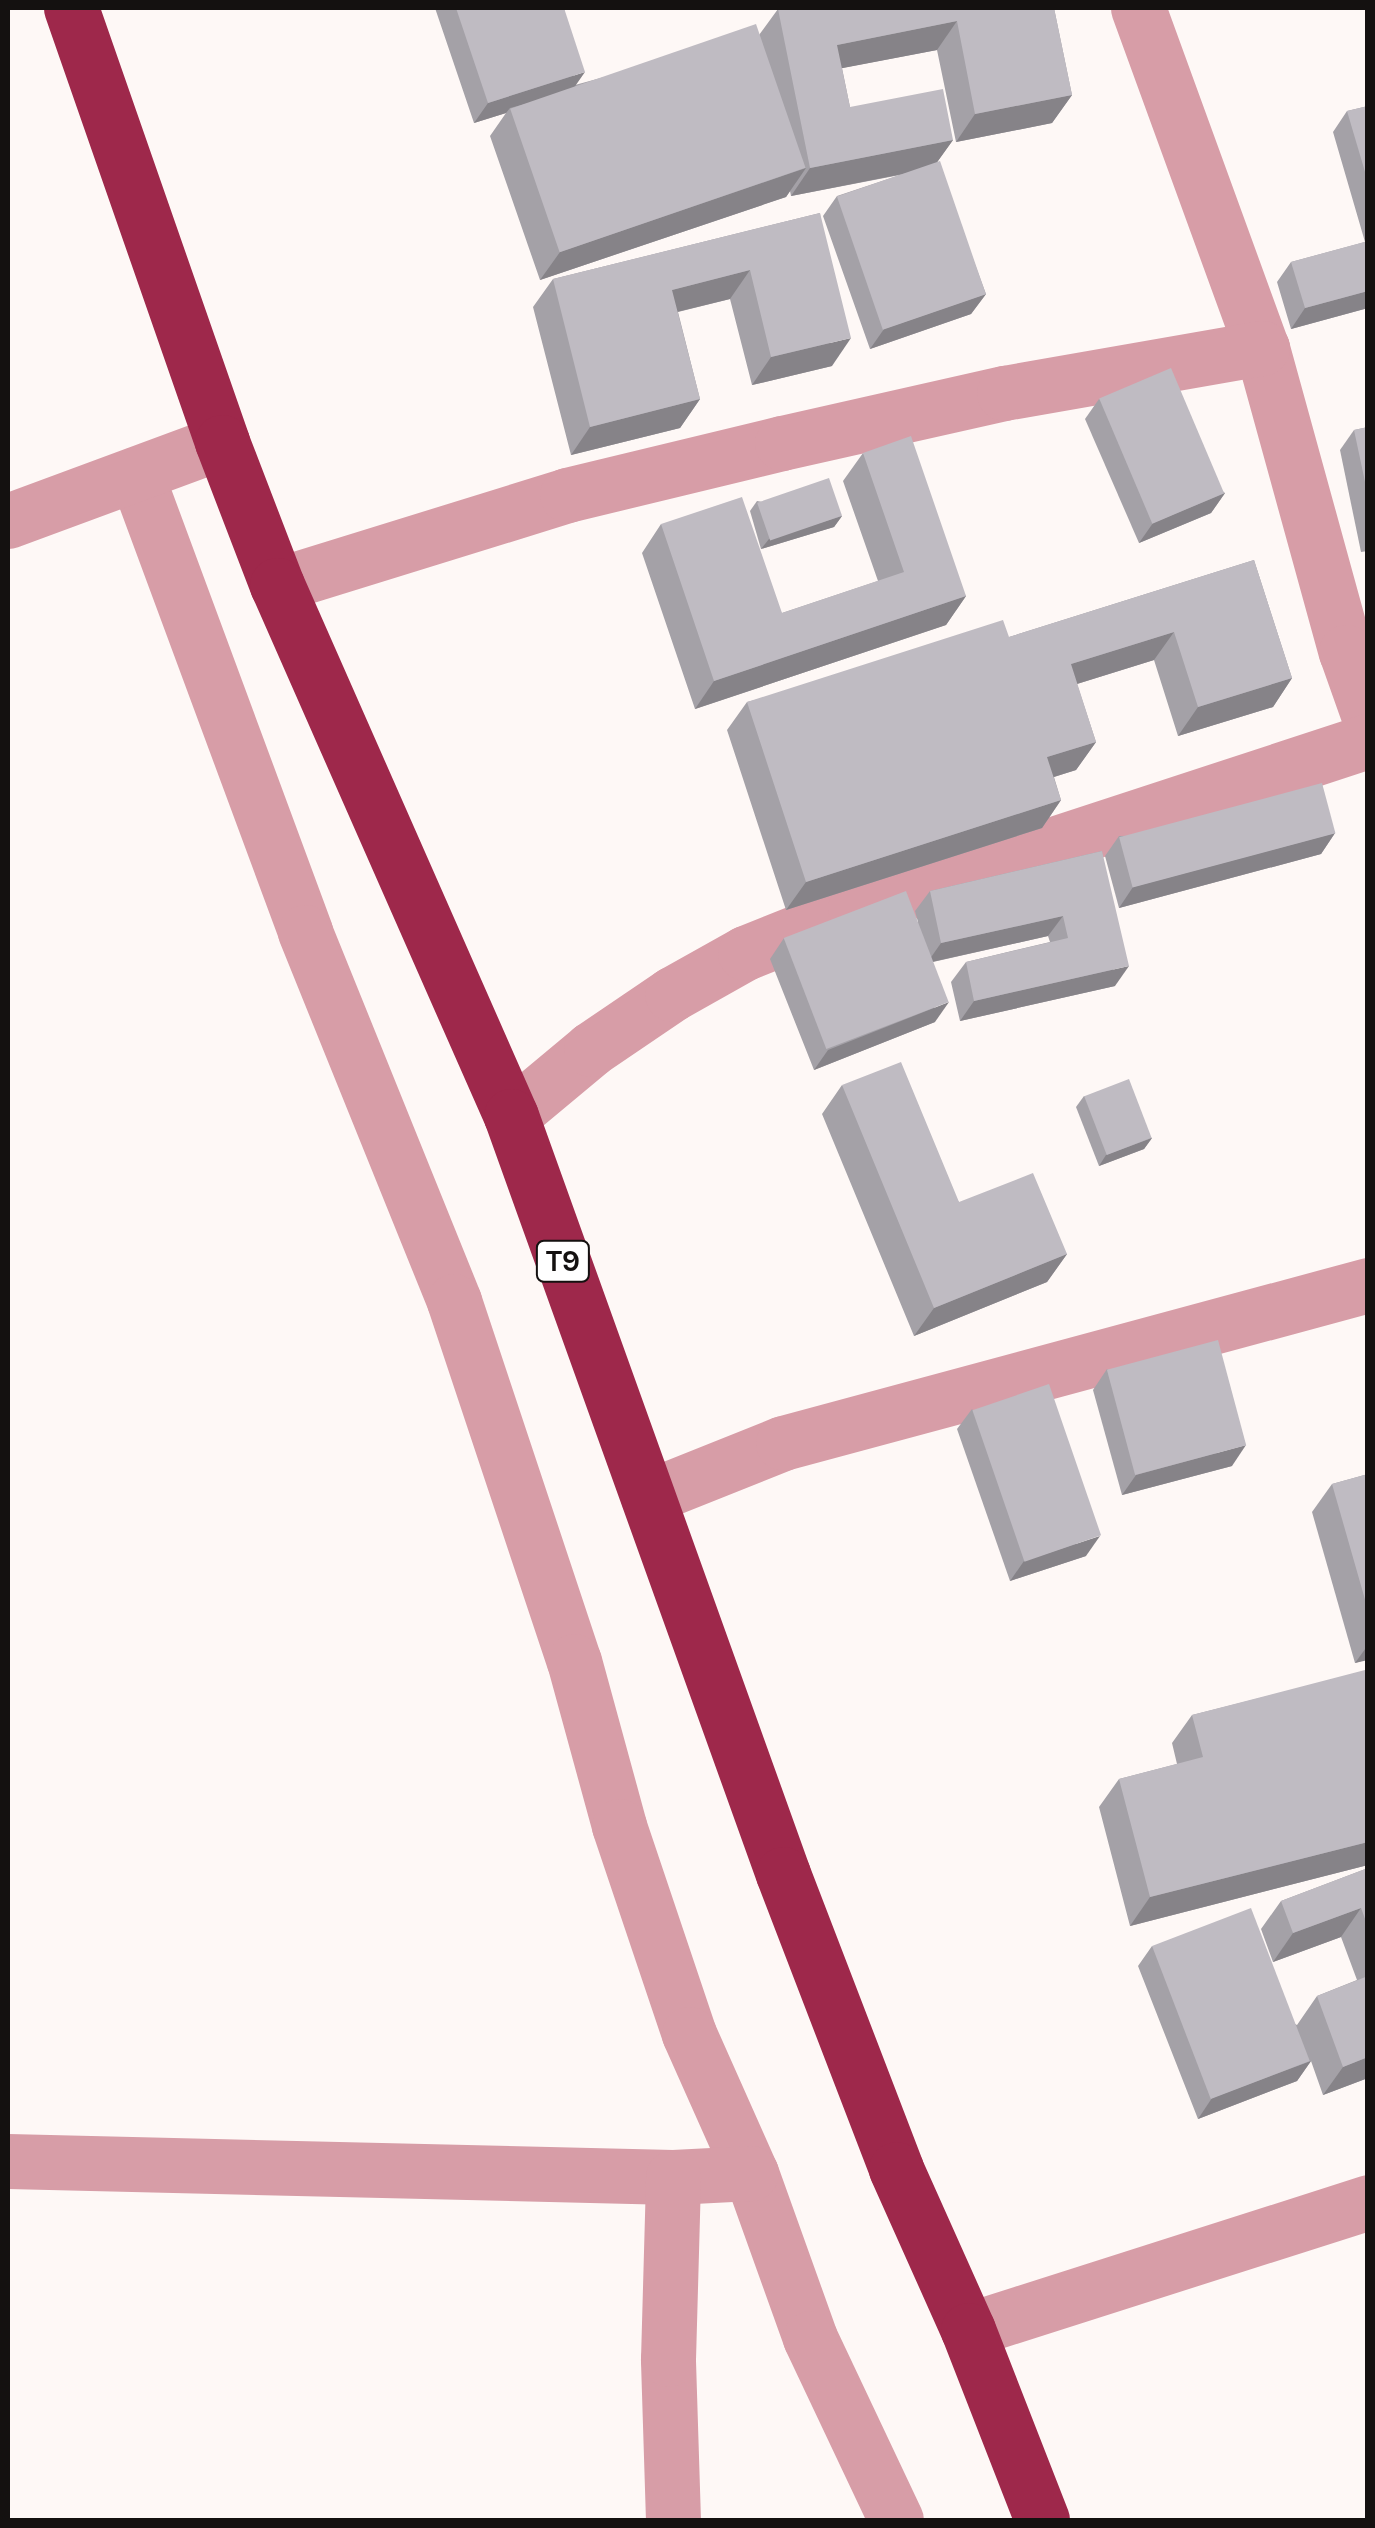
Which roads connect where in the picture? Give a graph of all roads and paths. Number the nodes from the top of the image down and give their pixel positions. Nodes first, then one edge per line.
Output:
1 (71, 8) edge
2 (1138, 8) edge
3 (1262, 348) junction
4 (222, 442) junction
5 (136, 474) junction
6 (8, 522) edge
7 (277, 584) junction
8 (1357, 648) edge
9 (1368, 714) edge
10 (1368, 741) edge
11 (512, 1116) junction
12 (1368, 1285) edge
13 (648, 1497) junction
14 (8, 2161) edge
15 (751, 2173) junction
16 (674, 2177) junction
17 (1368, 2202) edge
18 (968, 2330) junction
19 (673, 2520) edge
20 (896, 2520) edge
21 (1042, 2520) edge

1 - 4 highway, T9
2 - 3 street
3 - 7 street
3 - 8 street
4 - 5 street
4 - 7 highway, T9
5 - 6 street
5 - 15 street
7 - 11 highway, T9
8 - 9 street
10 - 11 street
11 - 13 highway, T9
12 - 13 street
13 - 18 highway, T9
14 - 16 street
15 - 16 street
15 - 20 street
16 - 19 street
17 - 18 street
18 - 21 highway, T9

